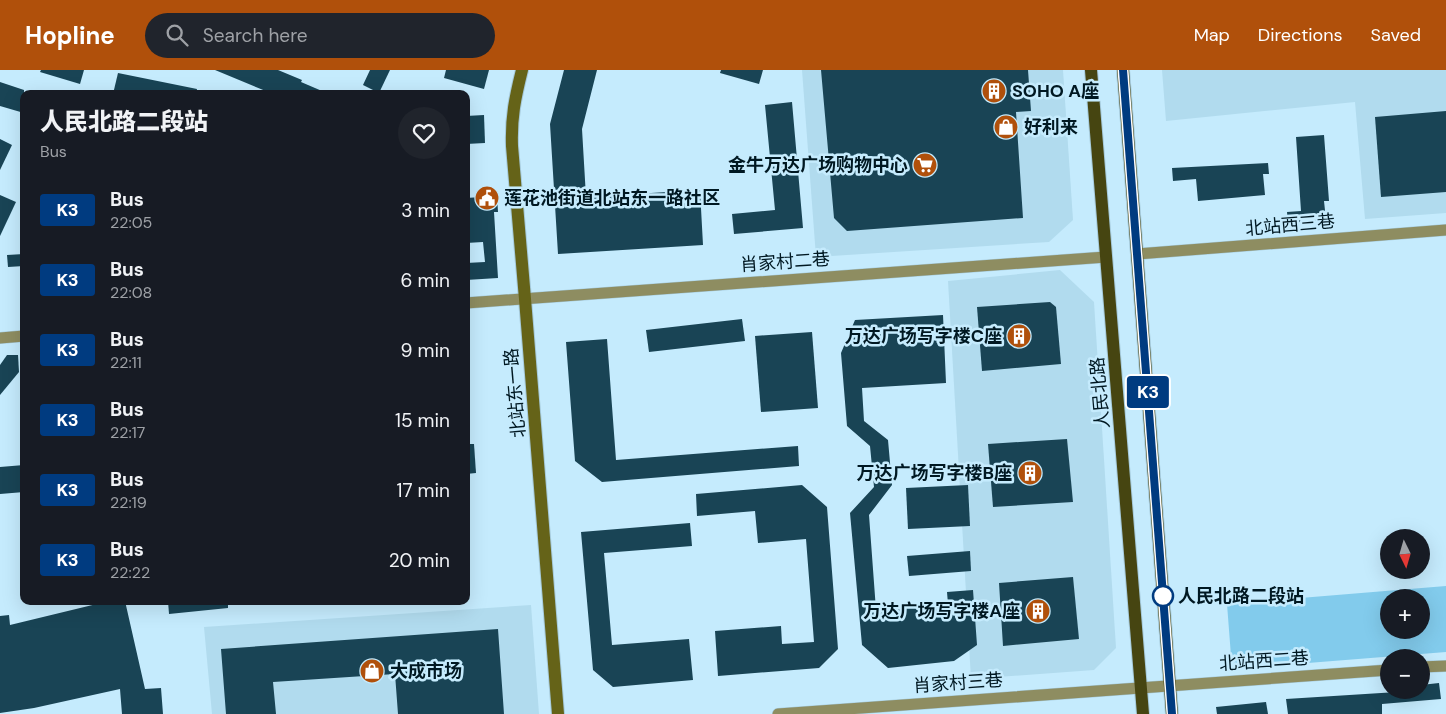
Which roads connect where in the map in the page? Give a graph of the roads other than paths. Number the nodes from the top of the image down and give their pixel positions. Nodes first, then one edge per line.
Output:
1 (522, 70) edge
2 (1091, 70) edge
3 (1123, 70) edge
4 (1446, 230) edge
5 (1137, 254) junction
6 (1106, 256) junction
7 (526, 299) junction
8 (470, 303) edge
9 (20, 336) edge
10 (0, 338) edge
11 (1446, 666) edge
12 (1430, 667) edge
13 (1380, 671) edge
14 (1170, 686) junction
15 (1141, 688) junction
16 (558, 714) edge
17 (778, 714) edge
18 (1143, 714) edge
19 (1172, 714) edge

1 - 7 street, 北站东一路
2 - 6 main road, 人民北路
3 - 5 main road
4 - 5 street, 北站西三巷
5 - 14 main road
6 - 7 street, 肖家村二巷
6 - 15 main road, 人民北路
7 - 8 street, 肖家村二巷
7 - 16 street, 北站东一路
9 - 10 street
11 - 12 street
13 - 14 street, 北站西二巷
14 - 15 street, 北站西二巷
14 - 19 main road
15 - 17 street, 肖家村三巷
15 - 18 main road, 人民北路

